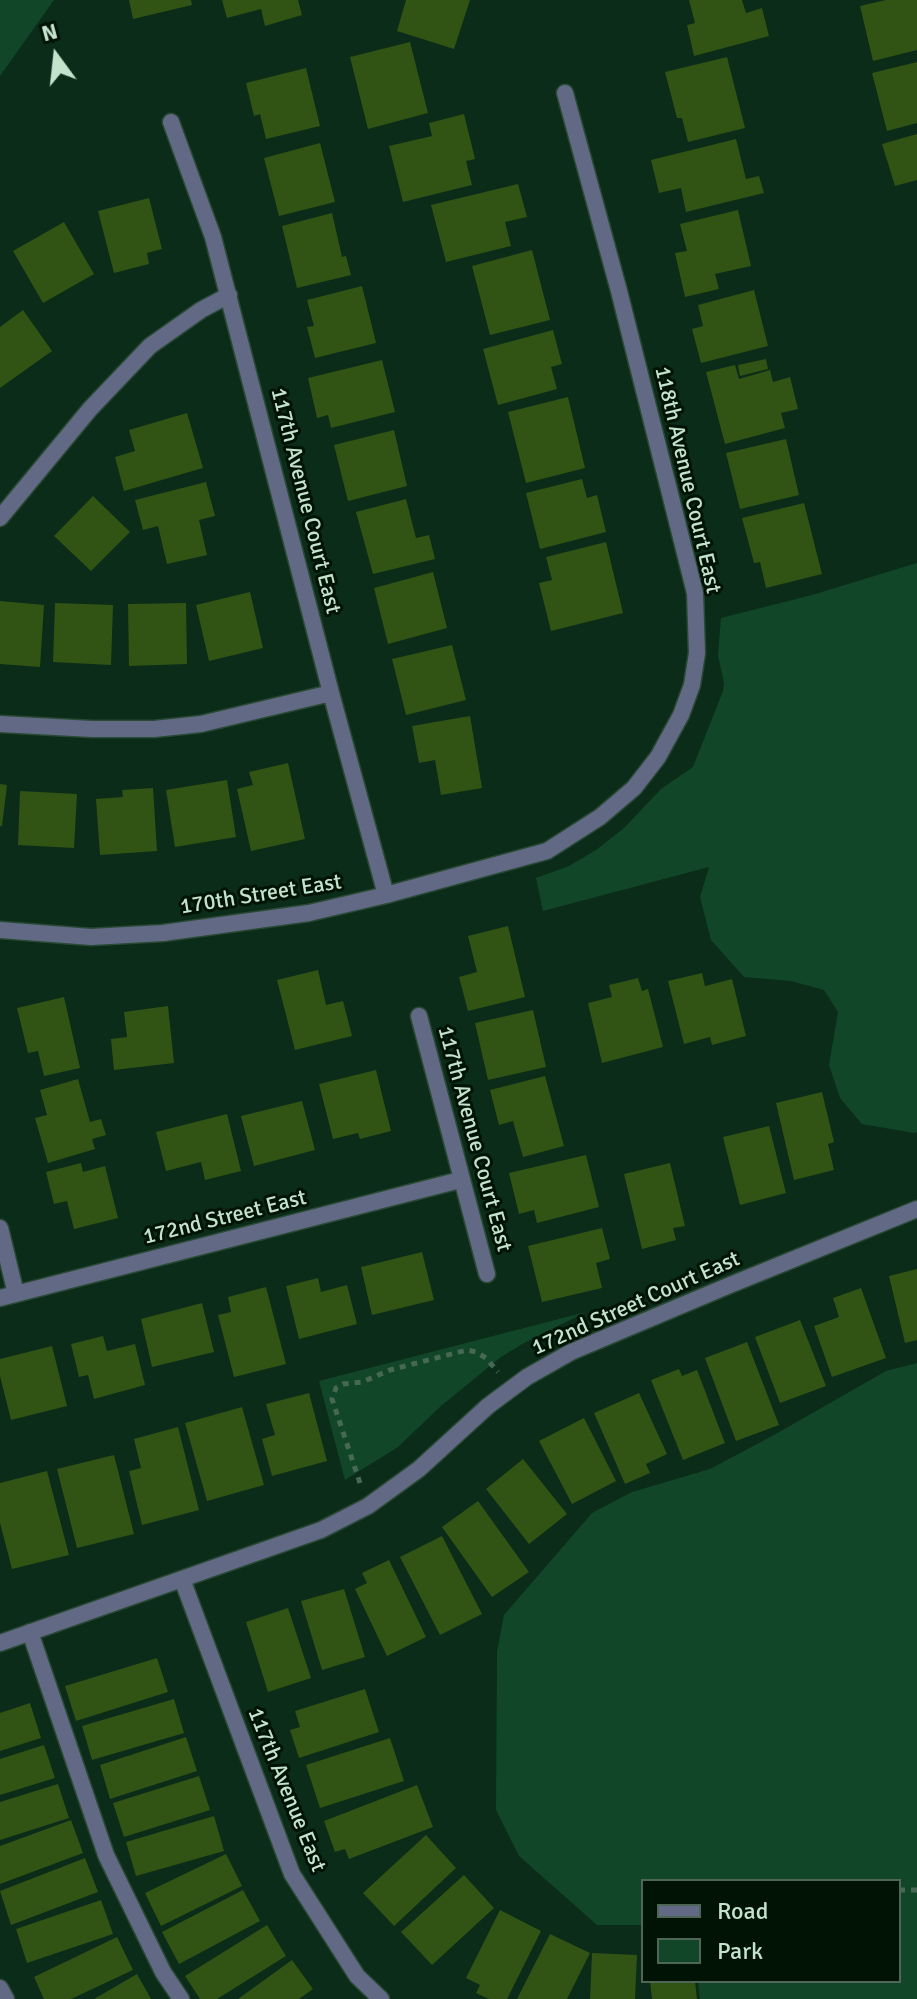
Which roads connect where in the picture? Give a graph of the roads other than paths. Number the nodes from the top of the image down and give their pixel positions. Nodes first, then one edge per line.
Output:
1 (565, 93) dead end
2 (171, 122) dead end
3 (229, 295) junction
4 (0, 518) edge
5 (331, 693) junction
6 (0, 724) edge
7 (524, 857) joint
8 (386, 895) junction
9 (0, 930) edge
10 (419, 1016) dead end
11 (460, 1180) junction
12 (917, 1209) edge
13 (0, 1228) edge
14 (487, 1274) dead end
15 (8, 1296) edge
16 (182, 1579) junction
17 (30, 1632) junction
18 (0, 1643) edge
19 (0, 1988) edge
20 (6, 1999) edge
21 (181, 1999) edge
22 (381, 1999) edge

1 - 7 street, 118th Avenue Court East
2 - 3 street, 117th Avenue Court East
3 - 4 street
3 - 5 street, 117th Avenue Court East
5 - 6 street
5 - 8 street, 117th Avenue Court East
7 - 8 street, 170th Street East
8 - 9 street, 170th Street East
10 - 11 street, 117th Avenue Court East
11 - 14 street, 117th Avenue Court East
11 - 15 street, 172nd Street East
12 - 16 street, 172nd Street Court East
13 - 15 street
16 - 17 street, 172nd Street Court East
16 - 22 street, 117th Avenue East
17 - 18 street, 172nd Street Court East
17 - 21 street
19 - 20 street

